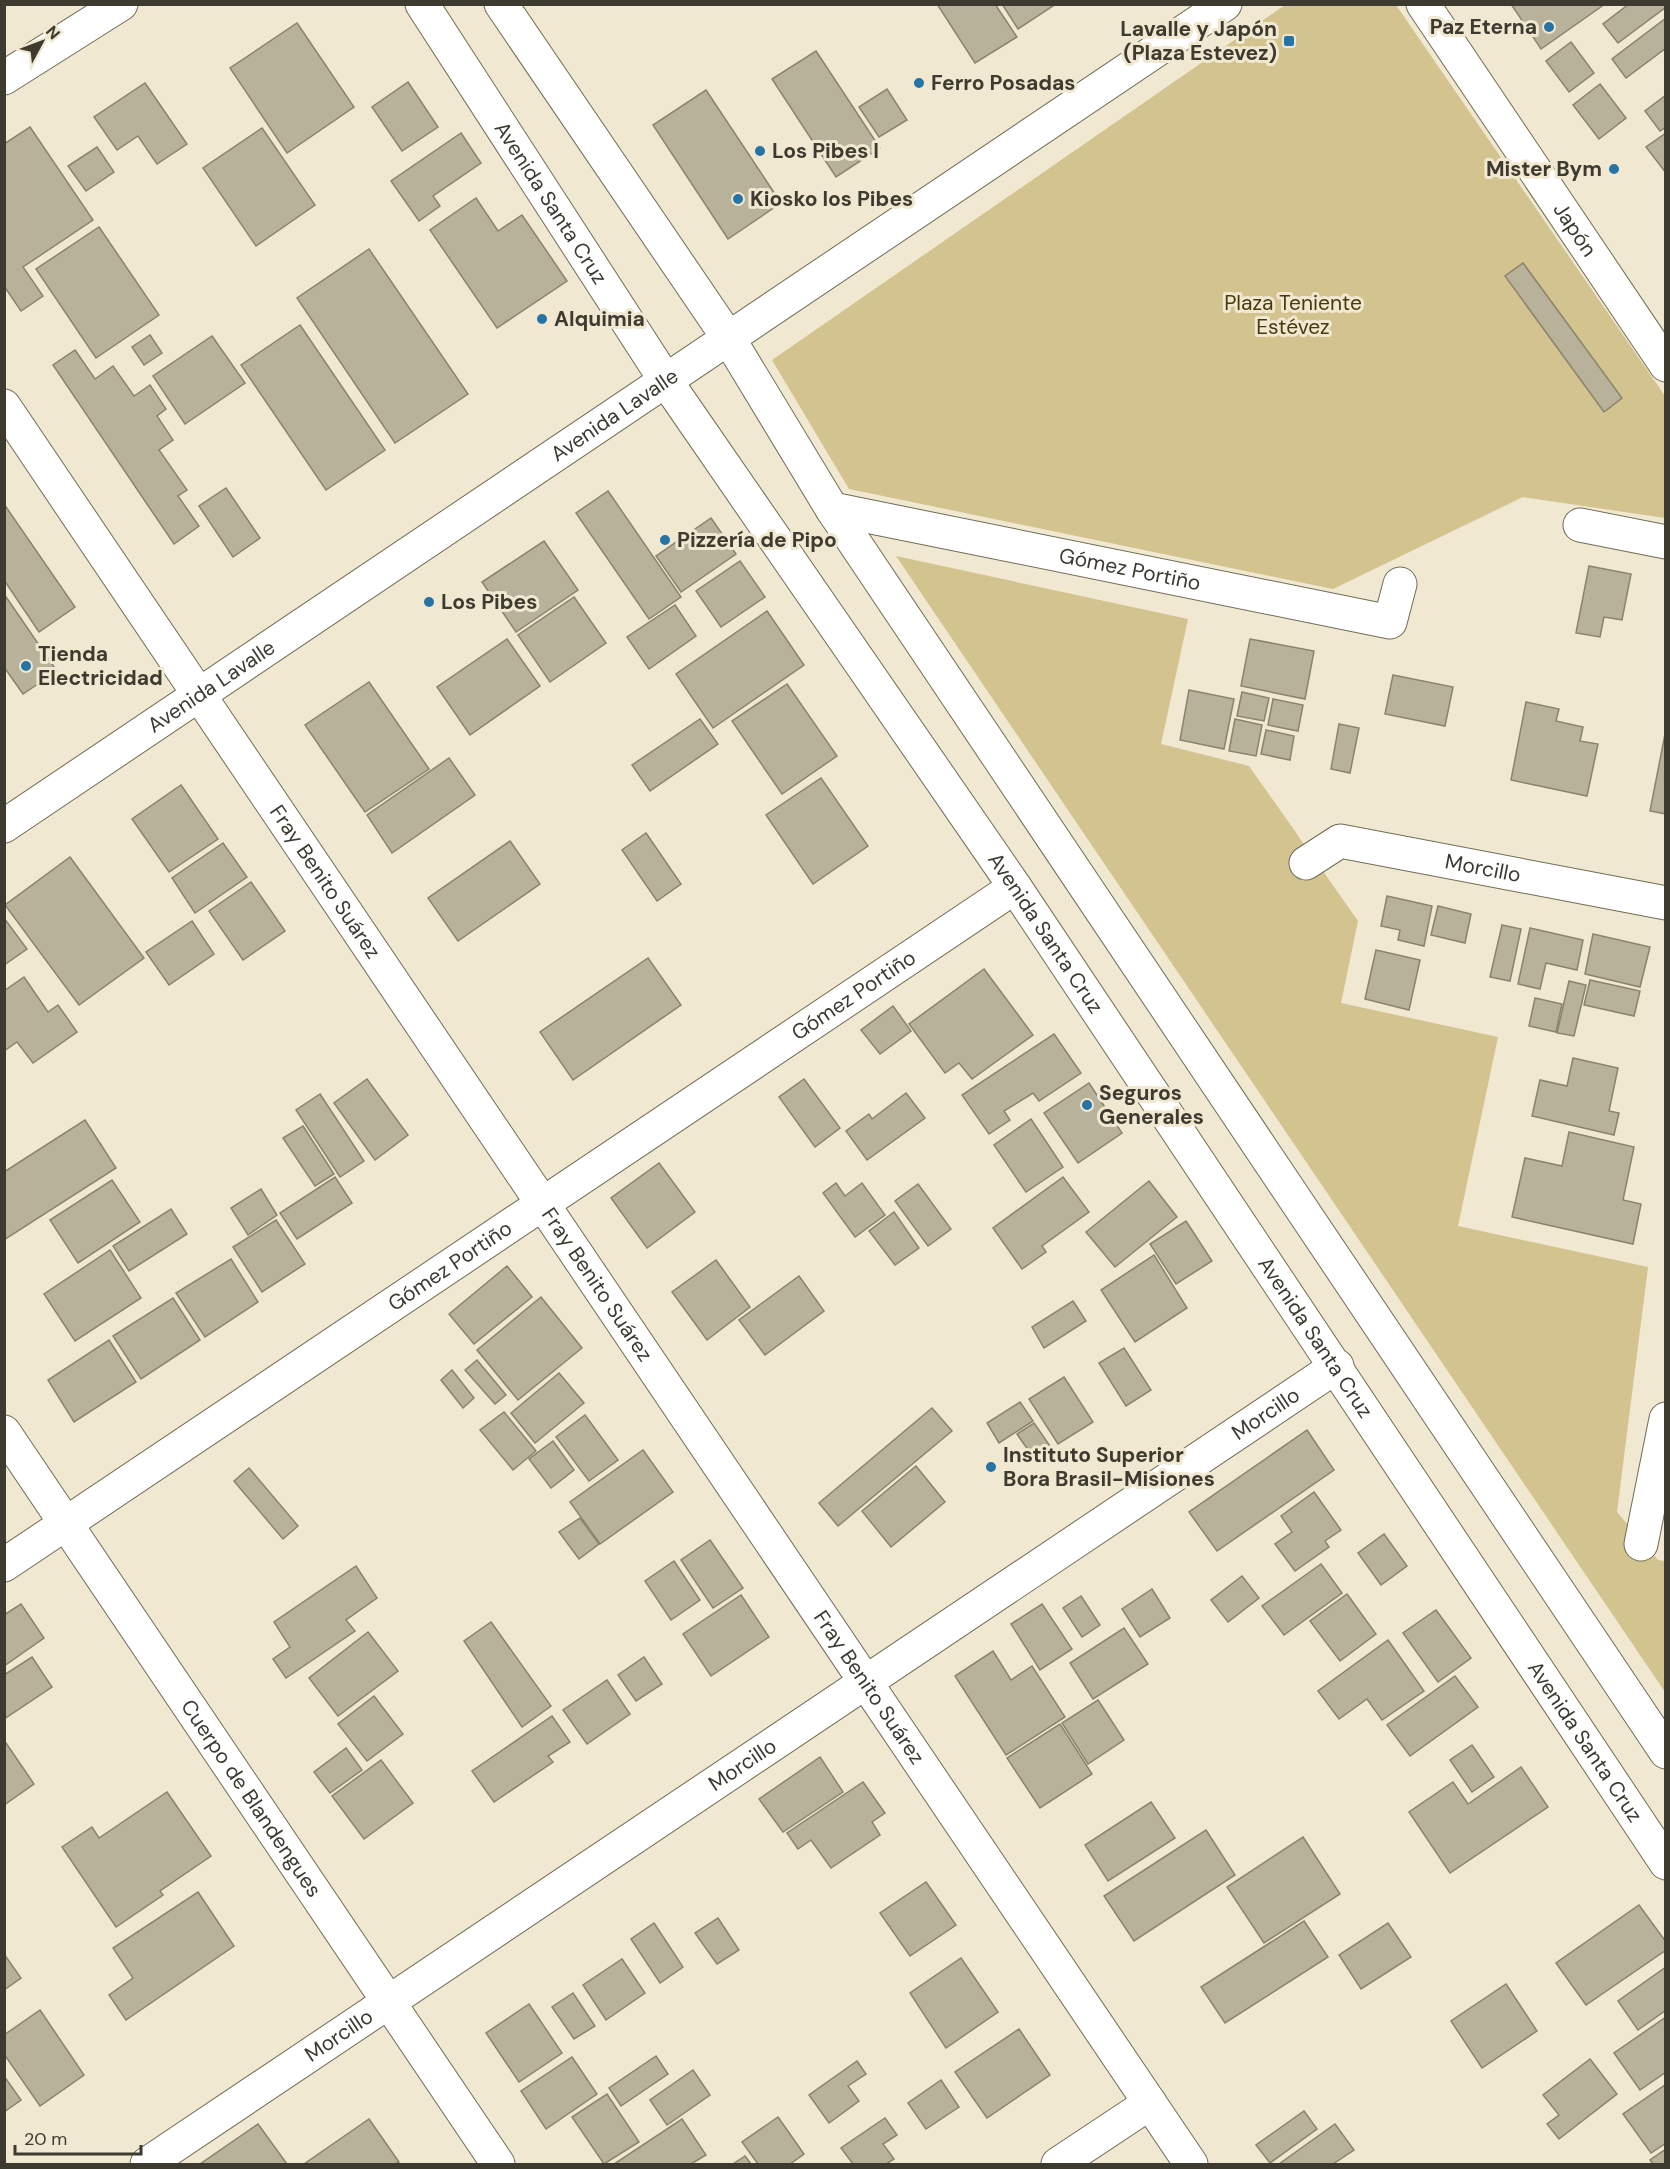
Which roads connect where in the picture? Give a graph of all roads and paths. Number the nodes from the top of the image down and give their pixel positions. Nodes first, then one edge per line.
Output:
1 (121, 4) edge
2 (422, 4) edge
3 (501, 4) edge
4 (1423, 4) edge
5 (1209, 9) edge
6 (4, 78) edge
7 (729, 339) junction
8 (1665, 365) edge
9 (666, 381) junction
10 (4, 406) edge
11 (832, 509) junction
12 (1580, 525) dead end
13 (1665, 542) edge
14 (1400, 584) dead end
15 (199, 695) junction
16 (4, 826) edge
17 (1306, 863) dead end
18 (1015, 886) junction
19 (1665, 903) edge
20 (543, 1203) junction
21 (1337, 1365) junction
22 (1665, 1419) edge
23 (4, 1432) edge
24 (66, 1523) junction
25 (1641, 1544) dead end
26 (4, 1565) edge
27 (866, 1682) junction
28 (1665, 1752) edge
29 (1665, 1863) edge
30 (389, 2002) junction
31 (1150, 2103) junction
32 (147, 2164) edge
33 (498, 2164) edge
34 (1058, 2164) edge
35 (1191, 2164) edge

1 - 6 street
2 - 9 street, Avenida Santa Cruz
3 - 7 street
4 - 8 street, Japón
5 - 7 street, Avenida Lavalle
7 - 9 street, Avenida Lavalle
7 - 11 street
9 - 15 street, Avenida Lavalle
9 - 18 street, Avenida Santa Cruz
10 - 15 street, Fray Benito Suárez
11 - 14 street, Gómez Portiño
11 - 28 street
12 - 13 street
15 - 16 street, Avenida Lavalle
15 - 20 street, Fray Benito Suárez
17 - 19 street, Morcillo
18 - 20 street, Gómez Portiño
18 - 21 street, Avenida Santa Cruz
20 - 24 street, Gómez Portiño
20 - 27 street, Fray Benito Suárez
21 - 27 street, Morcillo
21 - 29 street, Avenida Santa Cruz
22 - 25 street
23 - 24 street, Cuerpo de Blandengues
24 - 26 street, Gómez Portiño
24 - 30 street, Cuerpo de Blandengues
27 - 30 street, Morcillo
27 - 31 street, Fray Benito Suárez
30 - 32 street, Morcillo
30 - 33 street, Cuerpo de Blandengues
31 - 34 street
31 - 35 street, Fray Benito Suárez

